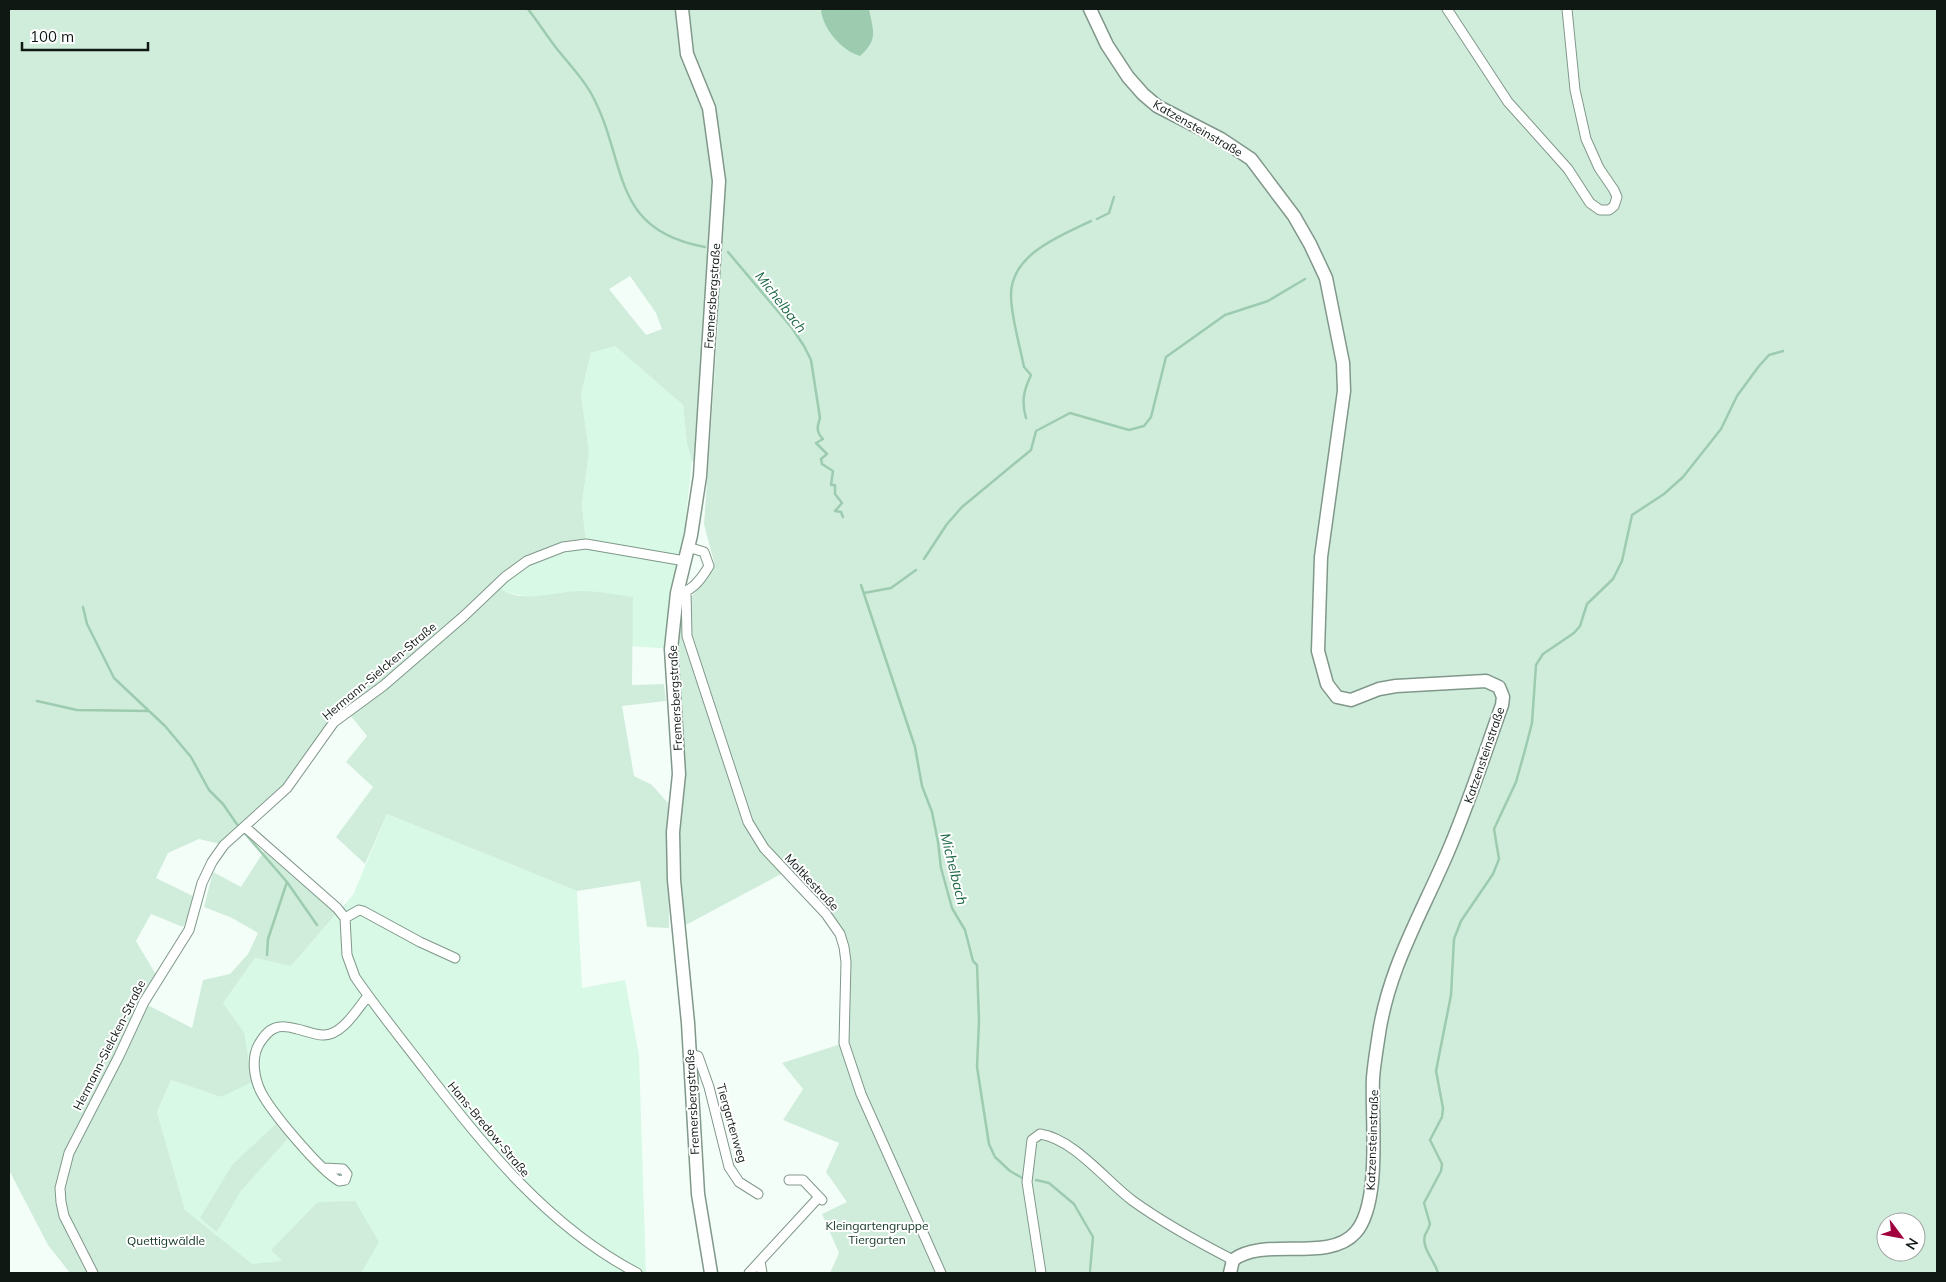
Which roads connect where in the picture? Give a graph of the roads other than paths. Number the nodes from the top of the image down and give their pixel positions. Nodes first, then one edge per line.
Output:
1 (682, 9) edge
2 (1090, 9) edge
3 (1447, 9) edge
4 (1567, 9) edge
5 (688, 547) junction
6 (685, 560) junction
7 (682, 592) junction
8 (242, 830) junction
9 (345, 918) junction
10 (455, 958) dead end
11 (368, 996) junction
12 (690, 1054) junction
13 (324, 1168) dead end
14 (789, 1180) dead end
15 (758, 1194) dead end
16 (1233, 1260) junction
17 (760, 1261) junction
18 (93, 1273) edge
19 (635, 1273) edge
20 (711, 1273) edge
21 (749, 1273) edge
22 (762, 1273) edge
23 (941, 1273) edge
24 (1041, 1273) edge
25 (1230, 1273) edge

1 - 5 street, Fremersbergstraße
2 - 16 street, Katzensteinstraße
3 - 4 street
5 - 6 street, Fremersbergstraße
5 - 7 street
6 - 7 street, Fremersbergstraße
6 - 8 street, Hermann-Sielcken-Straße
7 - 12 street, Fremersbergstraße
7 - 23 street, Moltkestraße
8 - 9 street
8 - 18 street, Hermann-Sielcken-Straße
9 - 10 street
9 - 11 street, Hans-Bredow-Straße
11 - 13 street
11 - 19 street, Hans-Bredow-Straße
12 - 15 street, Tiergartenweg
12 - 20 street, Fremersbergstraße
14 - 17 street
16 - 24 street
16 - 25 street
17 - 21 street
17 - 22 street

